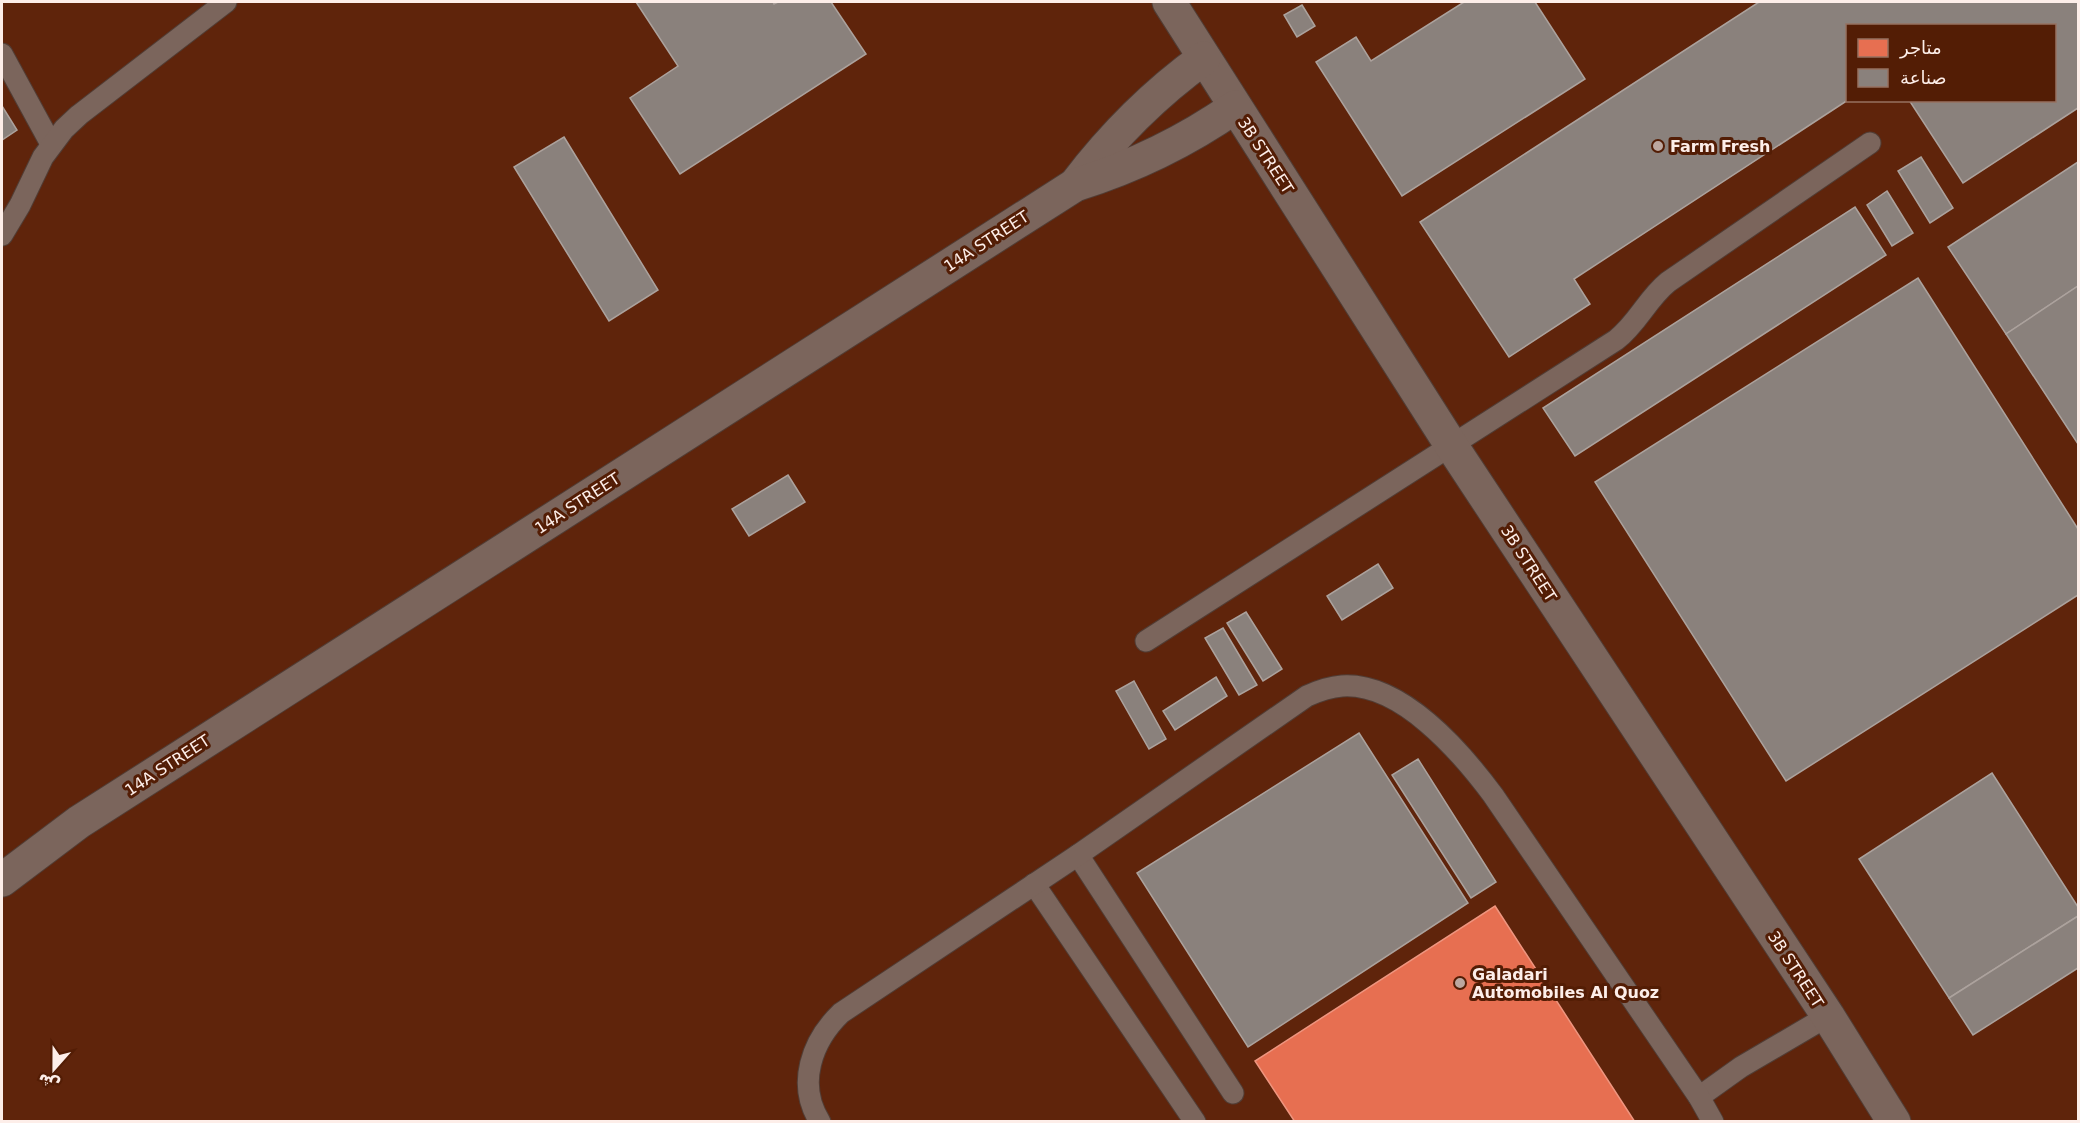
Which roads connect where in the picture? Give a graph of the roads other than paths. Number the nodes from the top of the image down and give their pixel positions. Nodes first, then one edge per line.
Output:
1 (226, 2) edge
2 (1169, 2) edge
3 (2, 54) edge
4 (1204, 58) junction
5 (1235, 107) junction
6 (1870, 143) dead end
7 (51, 144) junction
8 (1075, 185) junction
9 (2, 235) edge
10 (1451, 445) junction
11 (1146, 641) dead end
12 (79, 822) junction
13 (2, 853) edge
14 (1078, 855) junction
15 (2, 880) edge
16 (1034, 884) junction
17 (1828, 1016) junction
18 (1233, 1092) dead end
19 (1699, 1097) junction
20 (820, 1122) edge
21 (1195, 1122) edge
22 (1713, 1122) edge
23 (1894, 1122) edge

1 - 7 lane
2 - 4 street, 3B STREET
3 - 7 lane
4 - 5 street, 3B STREET
4 - 8 street, 14A STREET
5 - 8 street, 14A STREET
5 - 10 street, 3B STREET
6 - 10 lane
7 - 9 lane
8 - 12 street, 14A STREET
10 - 11 lane
10 - 17 street, 3B STREET
12 - 13 street, 14A STREET
12 - 15 street, 14A STREET
14 - 16 lane
14 - 18 lane
14 - 19 lane
16 - 20 lane
16 - 21 lane
17 - 19 lane
17 - 23 street, 3B STREET
19 - 22 lane

